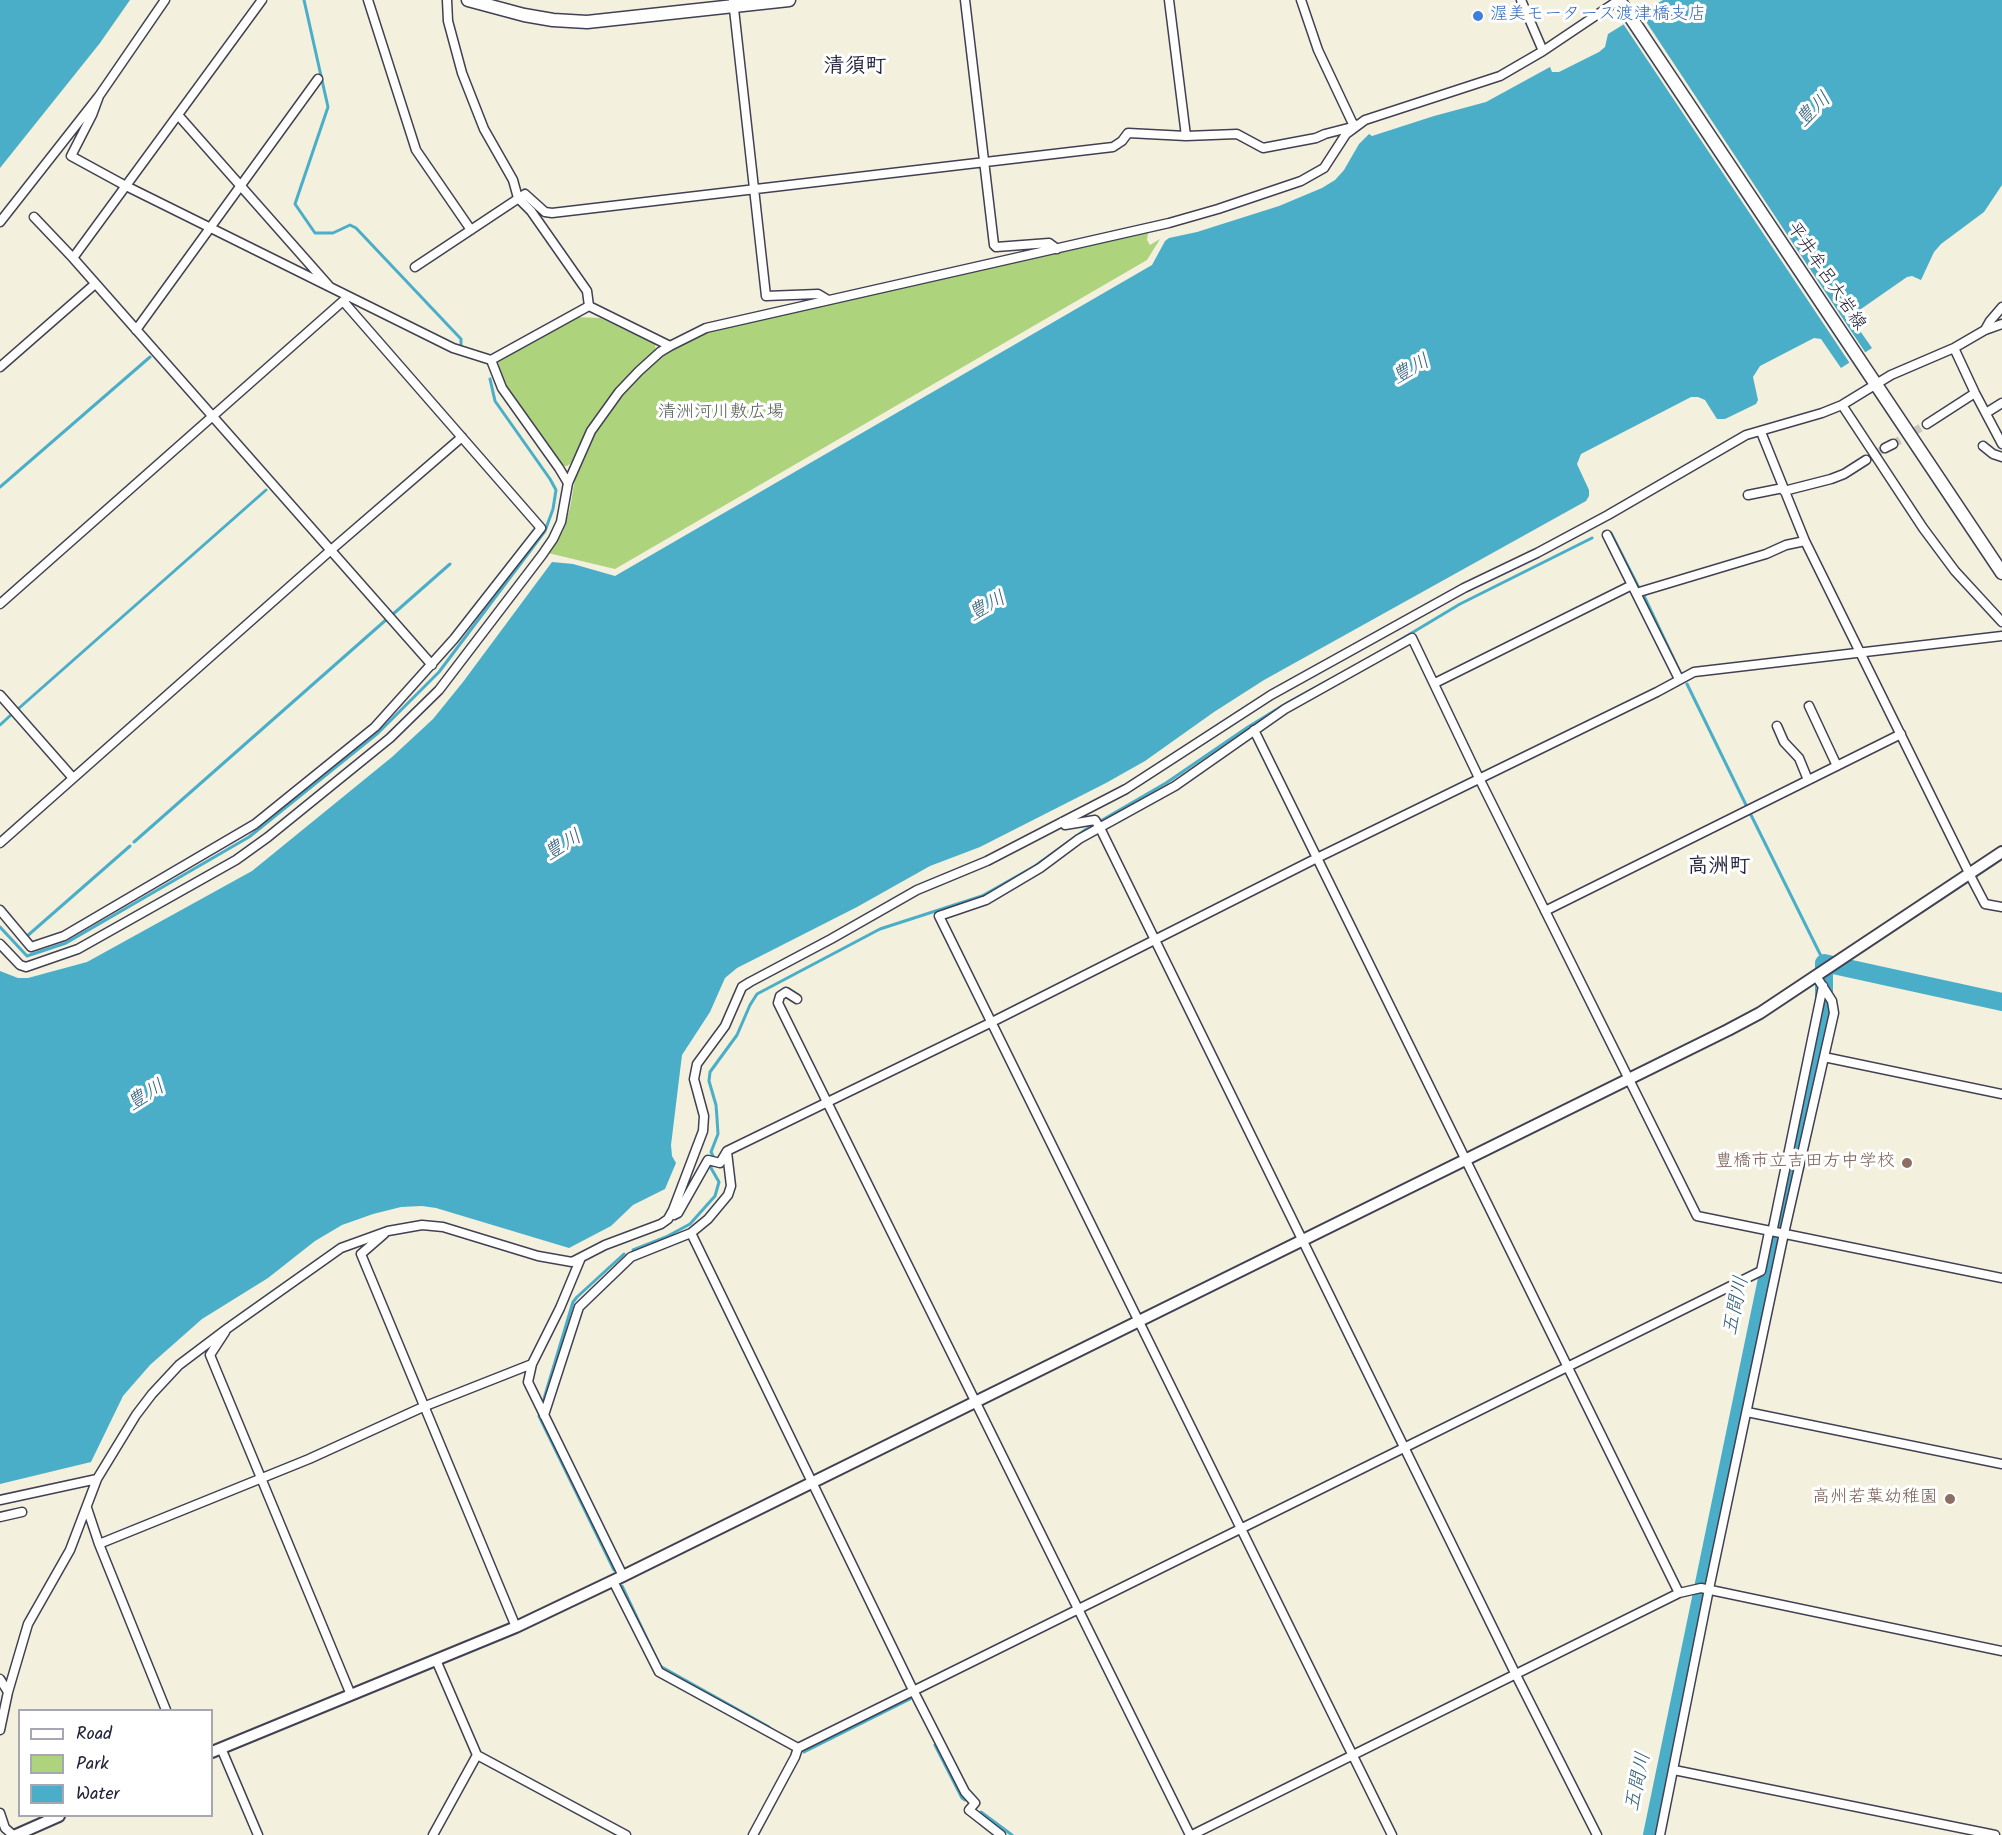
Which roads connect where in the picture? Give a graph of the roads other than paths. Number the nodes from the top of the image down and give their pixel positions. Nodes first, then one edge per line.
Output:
1 (165, 0) edge
2 (262, 0) edge
3 (368, 0) edge
4 (447, 0) edge
5 (468, 0) edge
6 (789, 0) edge
7 (965, 0) edge
8 (1169, 0) edge
9 (1301, 0) edge
10 (1521, 0) edge
11 (1620, 1) edge
12 (733, 3) edge
13 (1542, 51) junction
14 (318, 79) dead end
15 (99, 96) junction
16 (178, 115) junction
17 (1356, 126) junction
18 (1186, 136) junction
19 (983, 161) junction
20 (241, 184) junction
21 (126, 186) junction
22 (754, 189) junction
23 (518, 198) junction
24 (34, 217) dead end
25 (0, 222) edge
26 (210, 228) junction
27 (471, 230) junction
28 (1057, 249) junction
29 (73, 258) junction
30 (416, 267) dead end
31 (95, 284) junction
32 (332, 288) junction
33 (346, 299) junction
34 (828, 300) junction
35 (589, 306) junction
36 (2002, 307) edge
37 (2002, 324) edge
38 (136, 330) junction
39 (1985, 330) junction
40 (670, 346) junction
41 (1954, 348) junction
42 (491, 360) junction
43 (0, 367) edge
44 (1874, 382) junction
45 (1975, 393) junction
46 (2002, 403) edge
47 (1842, 405) junction
48 (1986, 413) junction
49 (212, 417) junction
50 (1927, 424) tunnel mouth
51 (1761, 432) junction
52 (462, 437) junction
53 (2002, 444) edge
54 (1983, 446) dead end
55 (2002, 457) edge
56 (1866, 460) tunnel mouth
57 (568, 483) junction
58 (1783, 490) junction
59 (1748, 495) dead end
60 (1607, 535) dead end
61 (1805, 541) junction
62 (330, 550) junction
63 (2002, 573) edge
64 (1634, 589) junction
65 (0, 604) edge
66 (2002, 622) edge
67 (2002, 636) edge
68 (1861, 652) junction
69 (432, 665) junction
70 (1679, 679) junction
71 (1435, 683) junction
72 (0, 695) edge
73 (1809, 706) dead end
74 (1777, 726) dead end
75 (1254, 730) junction
76 (1901, 734) junction
77 (1837, 766) junction
78 (73, 778) junction
79 (1479, 778) junction
80 (1808, 780) junction
81 (1062, 822) junction
82 (1098, 824) junction
83 (0, 843) edge
84 (2002, 852) edge
85 (1317, 858) junction
86 (1970, 874) junction
87 (2002, 908) edge
88 (0, 910) edge
89 (1545, 911) junction
90 (1155, 941) junction
91 (0, 944) edge
92 (1816, 976) junction
93 (1823, 986) junction
94 (797, 999) dead end
95 (990, 1023) junction
96 (1824, 1057) junction
97 (1628, 1079) junction
98 (2002, 1094) edge
99 (827, 1101) junction
100 (727, 1151) junction
101 (1465, 1159) junction
102 (668, 1219) junction
103 (388, 1231) junction
104 (691, 1233) junction
105 (1777, 1233) junction
106 (1302, 1240) junction
107 (580, 1260) junction
108 (2002, 1278) edge
109 (1139, 1321) junction
110 (228, 1328) junction
111 (532, 1364) junction
112 (1567, 1368) junction
113 (975, 1401) junction
114 (423, 1407) junction
115 (1748, 1412) junction
116 (544, 1415) junction
117 (1404, 1447) junction
118 (2002, 1464) edge
119 (261, 1477) junction
120 (97, 1479) junction
121 (814, 1482) junction
122 (0, 1500) edge
123 (87, 1508) junction
124 (22, 1512) dead end
125 (0, 1517) edge
126 (1241, 1528) junction
127 (99, 1544) junction
128 (618, 1579) junction
129 (1706, 1589) junction
130 (1679, 1593) junction
131 (1077, 1610) junction
132 (516, 1627) junction
133 (2002, 1651) edge
134 (436, 1660) junction
135 (1516, 1675) junction
136 (0, 1680) edge
137 (913, 1690) junction
138 (8, 1692) junction
139 (351, 1695) junction
140 (166, 1709) edge
141 (0, 1730) edge
142 (798, 1748) junction
143 (216, 1750) edge
144 (477, 1755) junction
145 (1353, 1756) junction
146 (1674, 1770) junction
147 (0, 1814) edge
148 (55, 1817) edge
149 (15, 1835) edge
150 (258, 1835) edge
151 (433, 1835) edge
152 (626, 1835) edge
153 (753, 1835) edge
154 (1001, 1835) edge
155 (1191, 1835) edge
156 (1392, 1835) edge
157 (1597, 1835) edge
158 (1660, 1835) edge
159 (1995, 1835) edge

1 - 15 street
2 - 16 street
3 - 27 street
4 - 23 street
5 - 12 main road
6 - 12 main road
7 - 19 street
8 - 18 street
9 - 17 street
10 - 13 street
11 - 13 street
11 - 44 main road, 平井牟呂大岩線
12 - 22 street
13 - 17 street
14 - 20 street
15 - 21 street
15 - 25 street
16 - 20 street
16 - 21 street
17 - 18 street
17 - 28 street
18 - 19 street
19 - 22 street
19 - 28 street
20 - 26 street
20 - 32 street
21 - 26 street
21 - 29 street
22 - 23 street
22 - 34 street
23 - 27 street
23 - 35 street
24 - 29 street
26 - 32 street
26 - 38 street
27 - 30 street
28 - 34 street
29 - 31 street
31 - 38 street
31 - 43 street
32 - 33 street
33 - 42 street
33 - 49 street
33 - 52 street
34 - 40 street
35 - 40 street
35 - 42 street
36 - 39 street
37 - 39 street
38 - 49 street
39 - 41 street
40 - 57 street
41 - 44 street
41 - 45 street
42 - 57 street
44 - 47 street
44 - 63 main road, 平井牟呂大岩線
45 - 48 street
45 - 50 street
46 - 48 street
47 - 51 street
47 - 66 street
48 - 53 street
49 - 62 street
49 - 65 street
51 - 58 street
51 - 81 street
52 - 62 street
52 - 69 street
54 - 55 street
56 - 58 street
57 - 91 street
58 - 59 street
58 - 61 street
60 - 64 street
61 - 64 street
61 - 68 street
62 - 69 street
62 - 78 street
64 - 70 street
64 - 71 street
67 - 68 street
68 - 70 street
68 - 76 street
69 - 88 street
70 - 79 street
71 - 75 street
71 - 79 street
72 - 78 street
73 - 77 street
74 - 80 street
75 - 82 street
75 - 85 street
76 - 77 street
76 - 86 street
77 - 80 street
78 - 83 street
79 - 85 street
79 - 89 street
80 - 89 street
81 - 82 street
81 - 102 street
82 - 90 street
82 - 95 street
84 - 86 street
85 - 90 street
85 - 101 street
86 - 87 street
86 - 92 street
89 - 97 street
90 - 95 street
90 - 106 street
92 - 93 street
92 - 97 street
93 - 96 street
93 - 105 street
94 - 99 street
95 - 99 street
95 - 109 street
96 - 98 street
96 - 105 street
97 - 101 street
97 - 105 street
99 - 100 street
99 - 113 street
100 - 102 street
100 - 104 street
101 - 106 street
101 - 112 street
102 - 107 street
103 - 107 street
103 - 110 street
103 - 114 street
104 - 116 street
104 - 121 street
105 - 108 street
105 - 112 street
105 - 115 street
106 - 109 street
106 - 117 street
107 - 111 street
109 - 113 street
109 - 126 street
110 - 119 street
110 - 120 street
111 - 114 street
111 - 116 street
112 - 117 street
112 - 130 street
113 - 121 street
113 - 131 street
114 - 119 street
114 - 132 street
115 - 118 street
115 - 129 street
116 - 128 street
117 - 126 street
117 - 135 street
119 - 127 street
119 - 139 street
120 - 122 street
120 - 123 street
121 - 128 street
121 - 137 street
123 - 127 street
123 - 138 street
124 - 125 street
126 - 131 street
126 - 145 street
127 - 140 street
128 - 132 street
128 - 142 street
129 - 130 street
129 - 133 street
129 - 146 street
130 - 135 street
131 - 137 street
131 - 155 street
132 - 134 street
134 - 139 street
134 - 144 street
135 - 145 street
135 - 157 street
136 - 138 street
137 - 142 street
137 - 154 street
138 - 141 street
139 - 143 street
142 - 153 street
143 - 150 street
144 - 151 street
144 - 152 street
145 - 155 street
145 - 156 street
146 - 158 street
146 - 159 street
147 - 149 street
148 - 149 street

